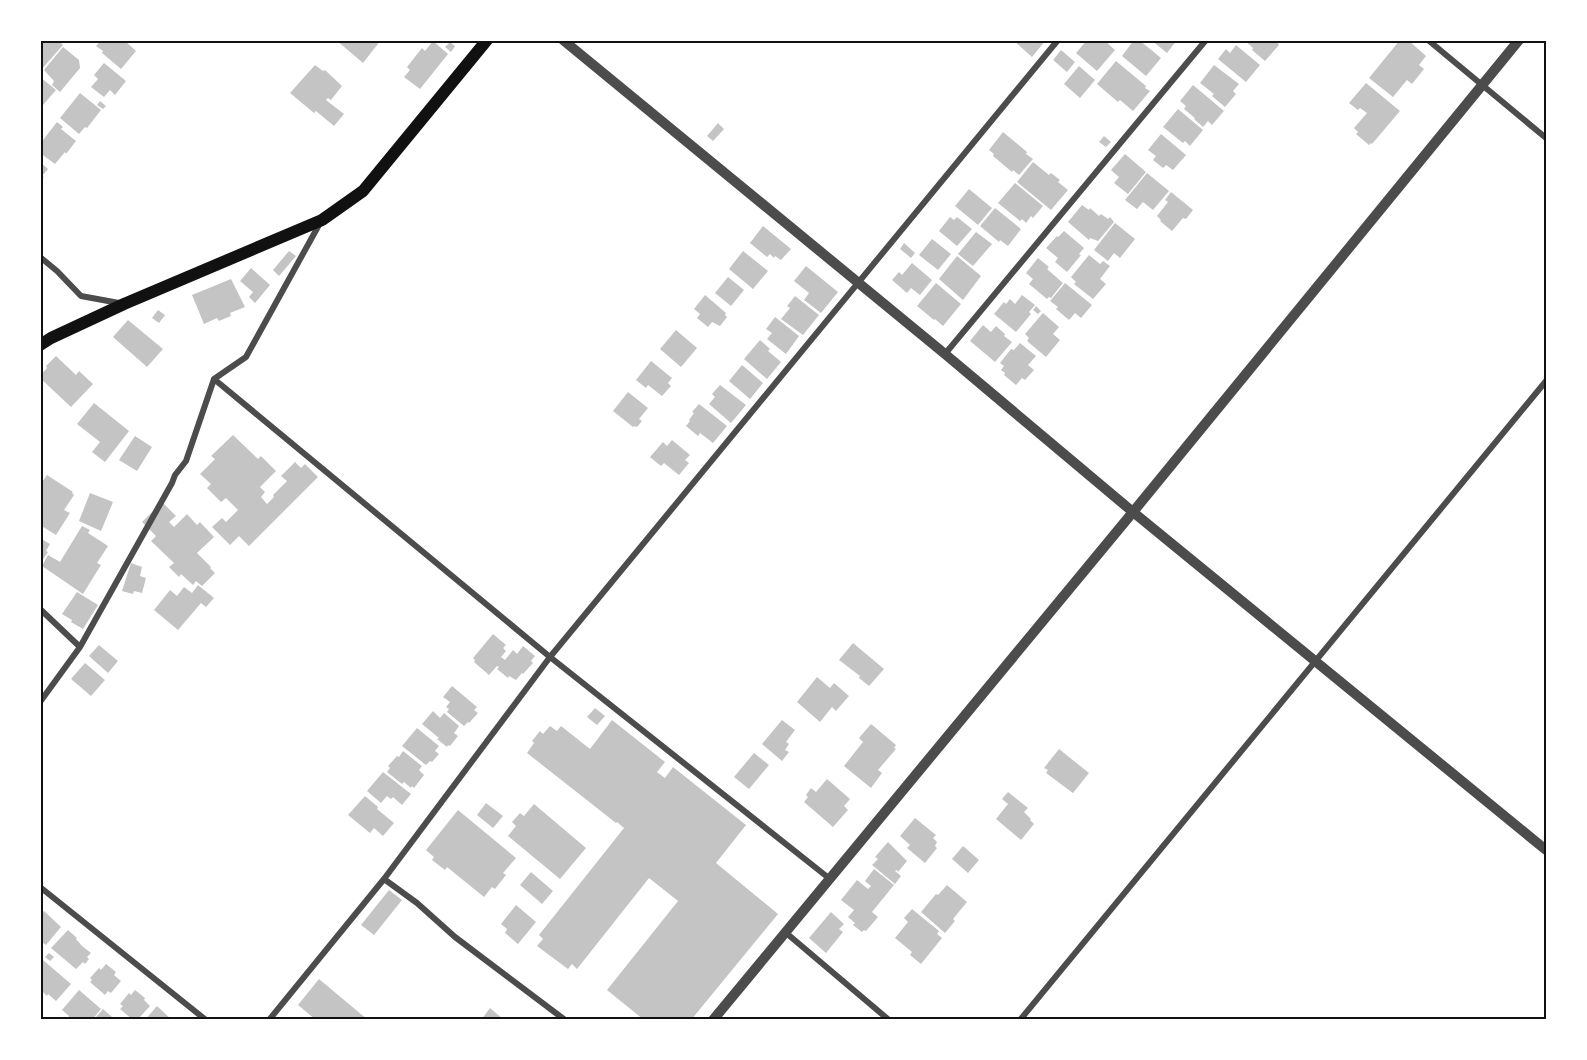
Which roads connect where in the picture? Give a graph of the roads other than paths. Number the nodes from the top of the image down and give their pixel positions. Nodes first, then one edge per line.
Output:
1 (487, 40) edge
2 (562, 40) edge
3 (1058, 40) edge
4 (1206, 40) edge
5 (1428, 40) edge
6 (1519, 40) edge
7 (1482, 85) junction
8 (1546, 138) edge
9 (322, 220) junction
10 (40, 257) edge
11 (858, 283) junction
12 (124, 304) junction
13 (40, 345) edge
14 (945, 354) junction
15 (214, 379) junction
16 (1546, 381) edge
17 (1134, 512) junction
18 (40, 609) edge
19 (80, 647) junction
20 (550, 657) junction
21 (1316, 660) junction
22 (40, 702) edge
23 (1546, 850) edge
24 (384, 879) junction
25 (830, 879) junction
26 (40, 887) edge
27 (785, 932) junction
28 (206, 1020) edge
29 (269, 1020) edge
30 (565, 1020) edge
31 (713, 1020) edge
32 (890, 1020) edge
33 (1020, 1020) edge

1 - 9 main road
2 - 11 street
3 - 11 street
4 - 14 street
5 - 7 street
6 - 7 street
7 - 8 street
7 - 17 street
9 - 12 main road
9 - 15 street
10 - 12 street
11 - 14 street
11 - 20 street
12 - 13 main road
14 - 17 street
15 - 19 street
15 - 20 street
16 - 21 street
17 - 21 street
17 - 25 street
18 - 19 street
19 - 22 street
20 - 24 street
20 - 25 street
21 - 23 street
21 - 33 street
24 - 29 street
24 - 30 street
25 - 27 street
26 - 28 street
27 - 31 street
27 - 32 street

